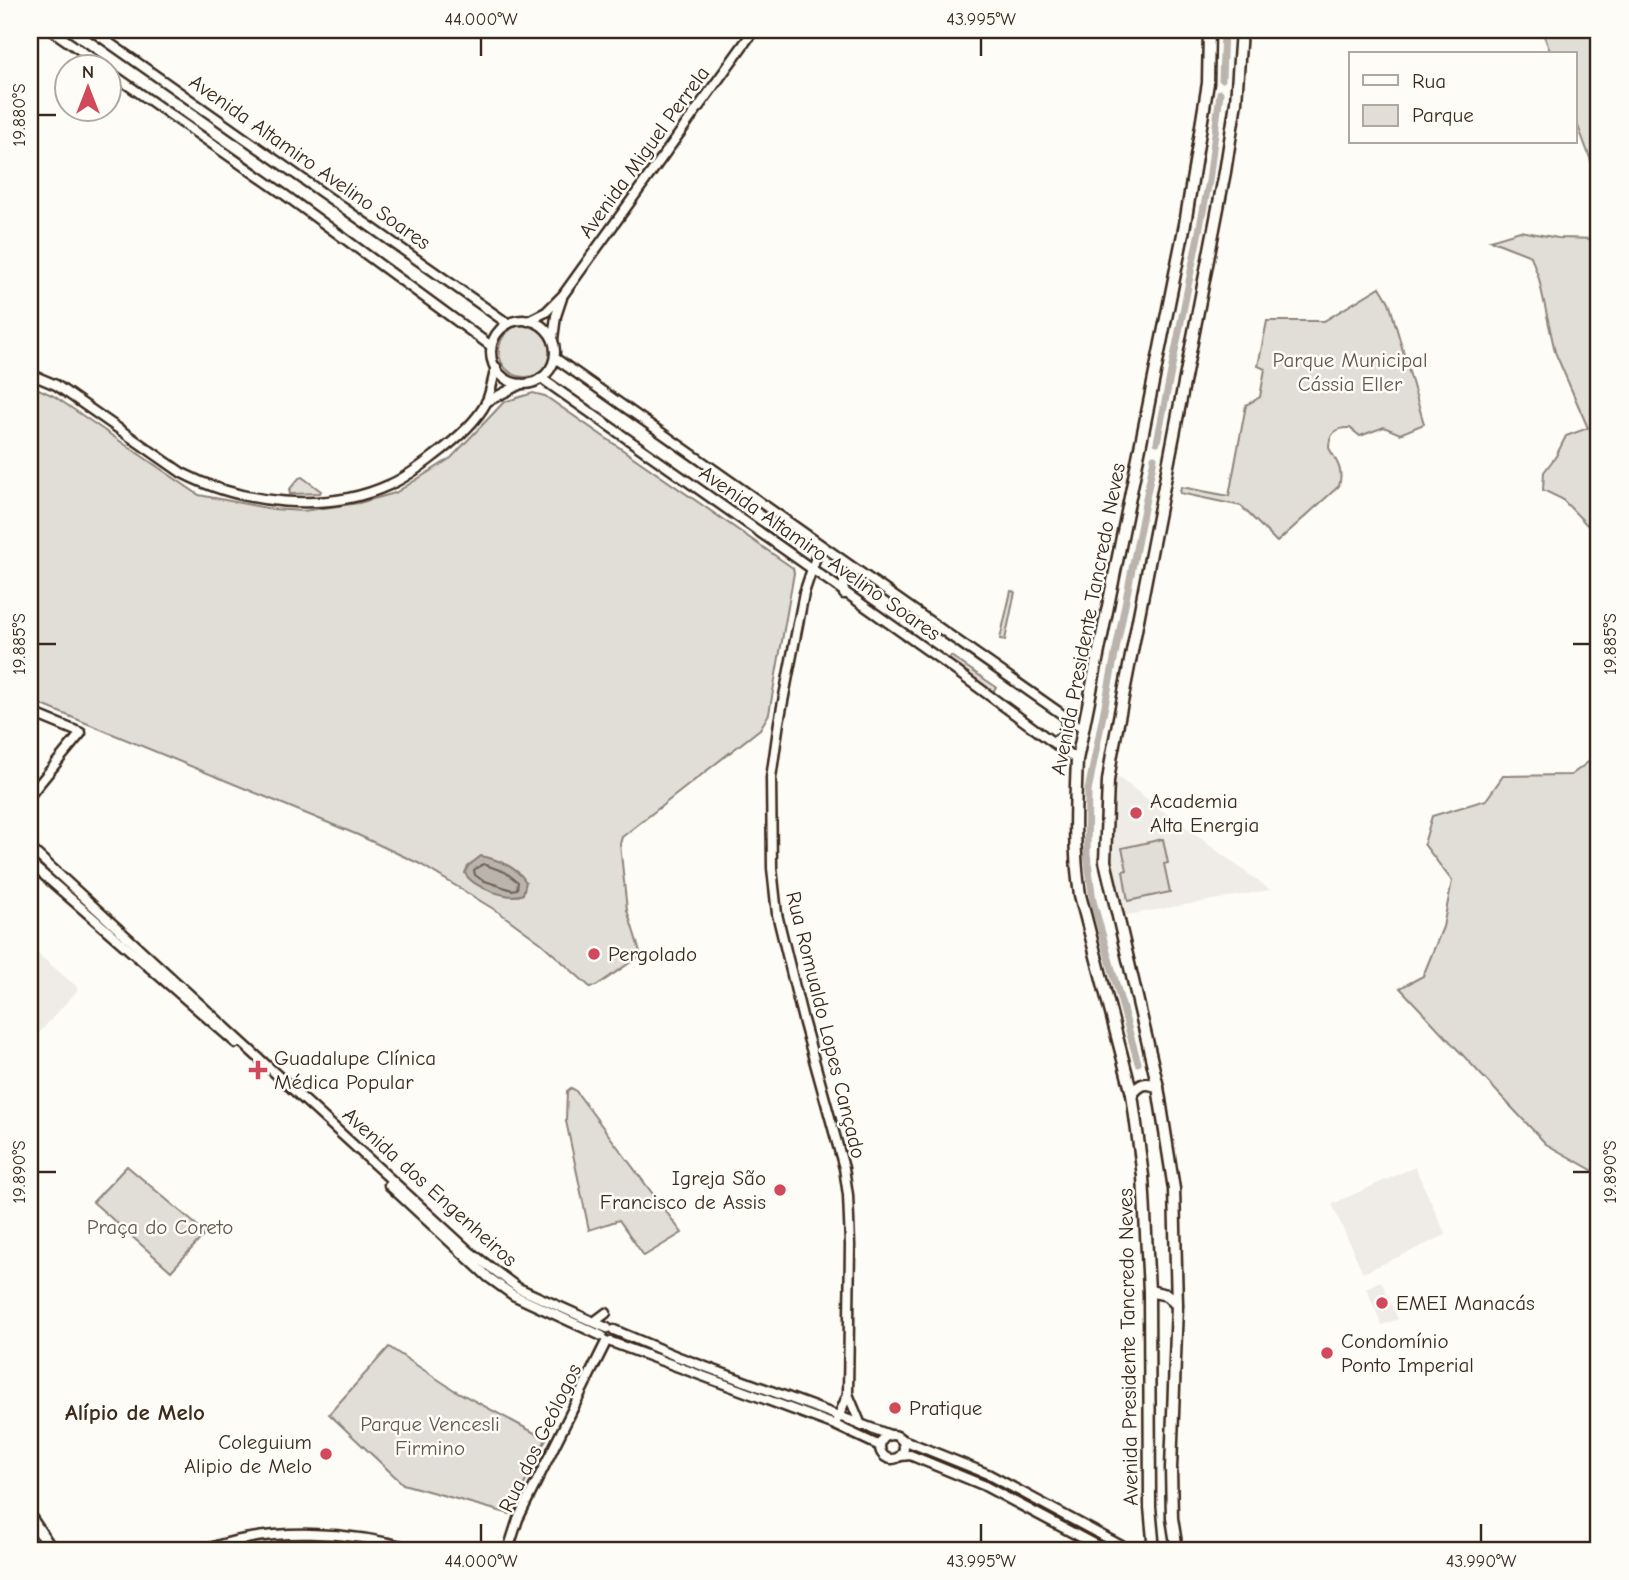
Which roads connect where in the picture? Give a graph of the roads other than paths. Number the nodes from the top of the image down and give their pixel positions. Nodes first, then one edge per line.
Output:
1 (51, 30) edge
2 (91, 30) edge
3 (754, 30) edge
4 (1209, 30) edge
5 (1241, 30) edge
6 (83, 52) edge
7 (122, 81) edge
8 (563, 295) junction
9 (528, 321) junction
10 (507, 323) junction
11 (553, 339) junction
12 (491, 346) junction
13 (555, 358) junction
14 (496, 367) junction
15 (30, 374) edge
16 (541, 378) junction
17 (521, 384) junction
18 (486, 402) junction
19 (820, 545) junction
20 (812, 569) junction
21 (857, 571) junction
22 (844, 594) junction
23 (30, 712) edge
24 (1065, 717) junction
25 (1083, 729) junction
26 (1053, 742) junction
27 (1077, 760) junction
28 (30, 795) edge
29 (30, 848) edge
30 (30, 863) edge
31 (1153, 1068) junction
32 (1128, 1077) junction
33 (1158, 1087) junction
34 (1132, 1094) junction
35 (1149, 1291) junction
36 (1177, 1305) junction
37 (606, 1313) dead end
38 (594, 1322) junction
39 (608, 1335) junction
40 (654, 1348) junction
41 (650, 1357) junction
42 (848, 1394) junction
43 (837, 1421) junction
44 (861, 1425) junction
45 (890, 1435) junction
46 (901, 1439) junction
47 (880, 1446) junction
48 (901, 1455) junction
49 (30, 1517) edge
50 (52, 1550) edge
51 (204, 1550) edge
52 (418, 1550) edge
53 (508, 1550) edge
54 (1105, 1550) edge
55 (1129, 1550) edge
56 (1154, 1550) edge
57 (1177, 1550) edge

1 - 6 street
2 - 10 street, Avenida Altamiro Avelino Soares
3 - 8 street, Avenida Miguel Perrela
4 - 25 main road, Avenida Presidente Tancredo Neves
5 - 31 main road, Avenida Presidente Tancredo Neves
7 - 12 street, Avenida Altamiro Avelino Soares
8 - 9 street, Avenida Miguel Perrela
8 - 11 street, Avenida Miguel Perrela
9 - 10 street
9 - 11 street
10 - 12 street
11 - 13 street
12 - 14 street
13 - 16 street
13 - 19 street, Avenida Altamiro Avelino Soares
14 - 17 street
14 - 18 street
15 - 18 street
16 - 17 street
16 - 20 street, Avenida Altamiro Avelino Soares
17 - 18 street
19 - 20 street, Rua Romualdo Lopes Cançado
19 - 21 street, Avenida Altamiro Avelino Soares
20 - 22 street, Avenida Altamiro Avelino Soares
20 - 42 street, Rua Romualdo Lopes Cançado
21 - 22 street
21 - 24 street, Avenida Altamiro Avelino Soares
22 - 26 street, Avenida Altamiro Avelino Soares
23 - 28 street
24 - 25 street, Avenida Altamiro Avelino Soares
24 - 26 street
25 - 27 main road, Avenida Presidente Tancredo Neves
26 - 27 street, Avenida Altamiro Avelino Soares
27 - 32 main road, Avenida Presidente Tancredo Neves
29 - 38 street, Avenida dos Engenheiros
30 - 39 street, Avenida dos Engenheiros
31 - 32 main road
31 - 33 main road, Avenida Presidente Tancredo Neves
32 - 34 main road, Avenida Presidente Tancredo Neves
33 - 34 main road
33 - 36 main road, Avenida Presidente Tancredo Neves
34 - 35 main road, Avenida Presidente Tancredo Neves
35 - 36 main road
35 - 56 main road, Avenida Presidente Tancredo Neves
36 - 57 main road, Avenida Presidente Tancredo Neves
37 - 38 street
38 - 39 street, Avenida dos Engenheiros
39 - 40 street, Avenida dos Engenheiros
39 - 41 street, Avenida dos Engenheiros
39 - 53 street, Rua dos Geólogos
40 - 41 street
40 - 43 street, Avenida dos Engenheiros
41 - 43 street, Avenida dos Engenheiros
42 - 43 street, Rua Romualdo Lopes Cançado
42 - 44 street, Rua Romualdo Lopes Cançado
43 - 44 street, Avenida dos Engenheiros
43 - 47 street, Avenida dos Engenheiros
44 - 45 street, Avenida dos Engenheiros
45 - 46 street
45 - 47 street
46 - 48 street
46 - 55 street
47 - 48 street
48 - 54 street
49 - 50 main road
51 - 52 street

